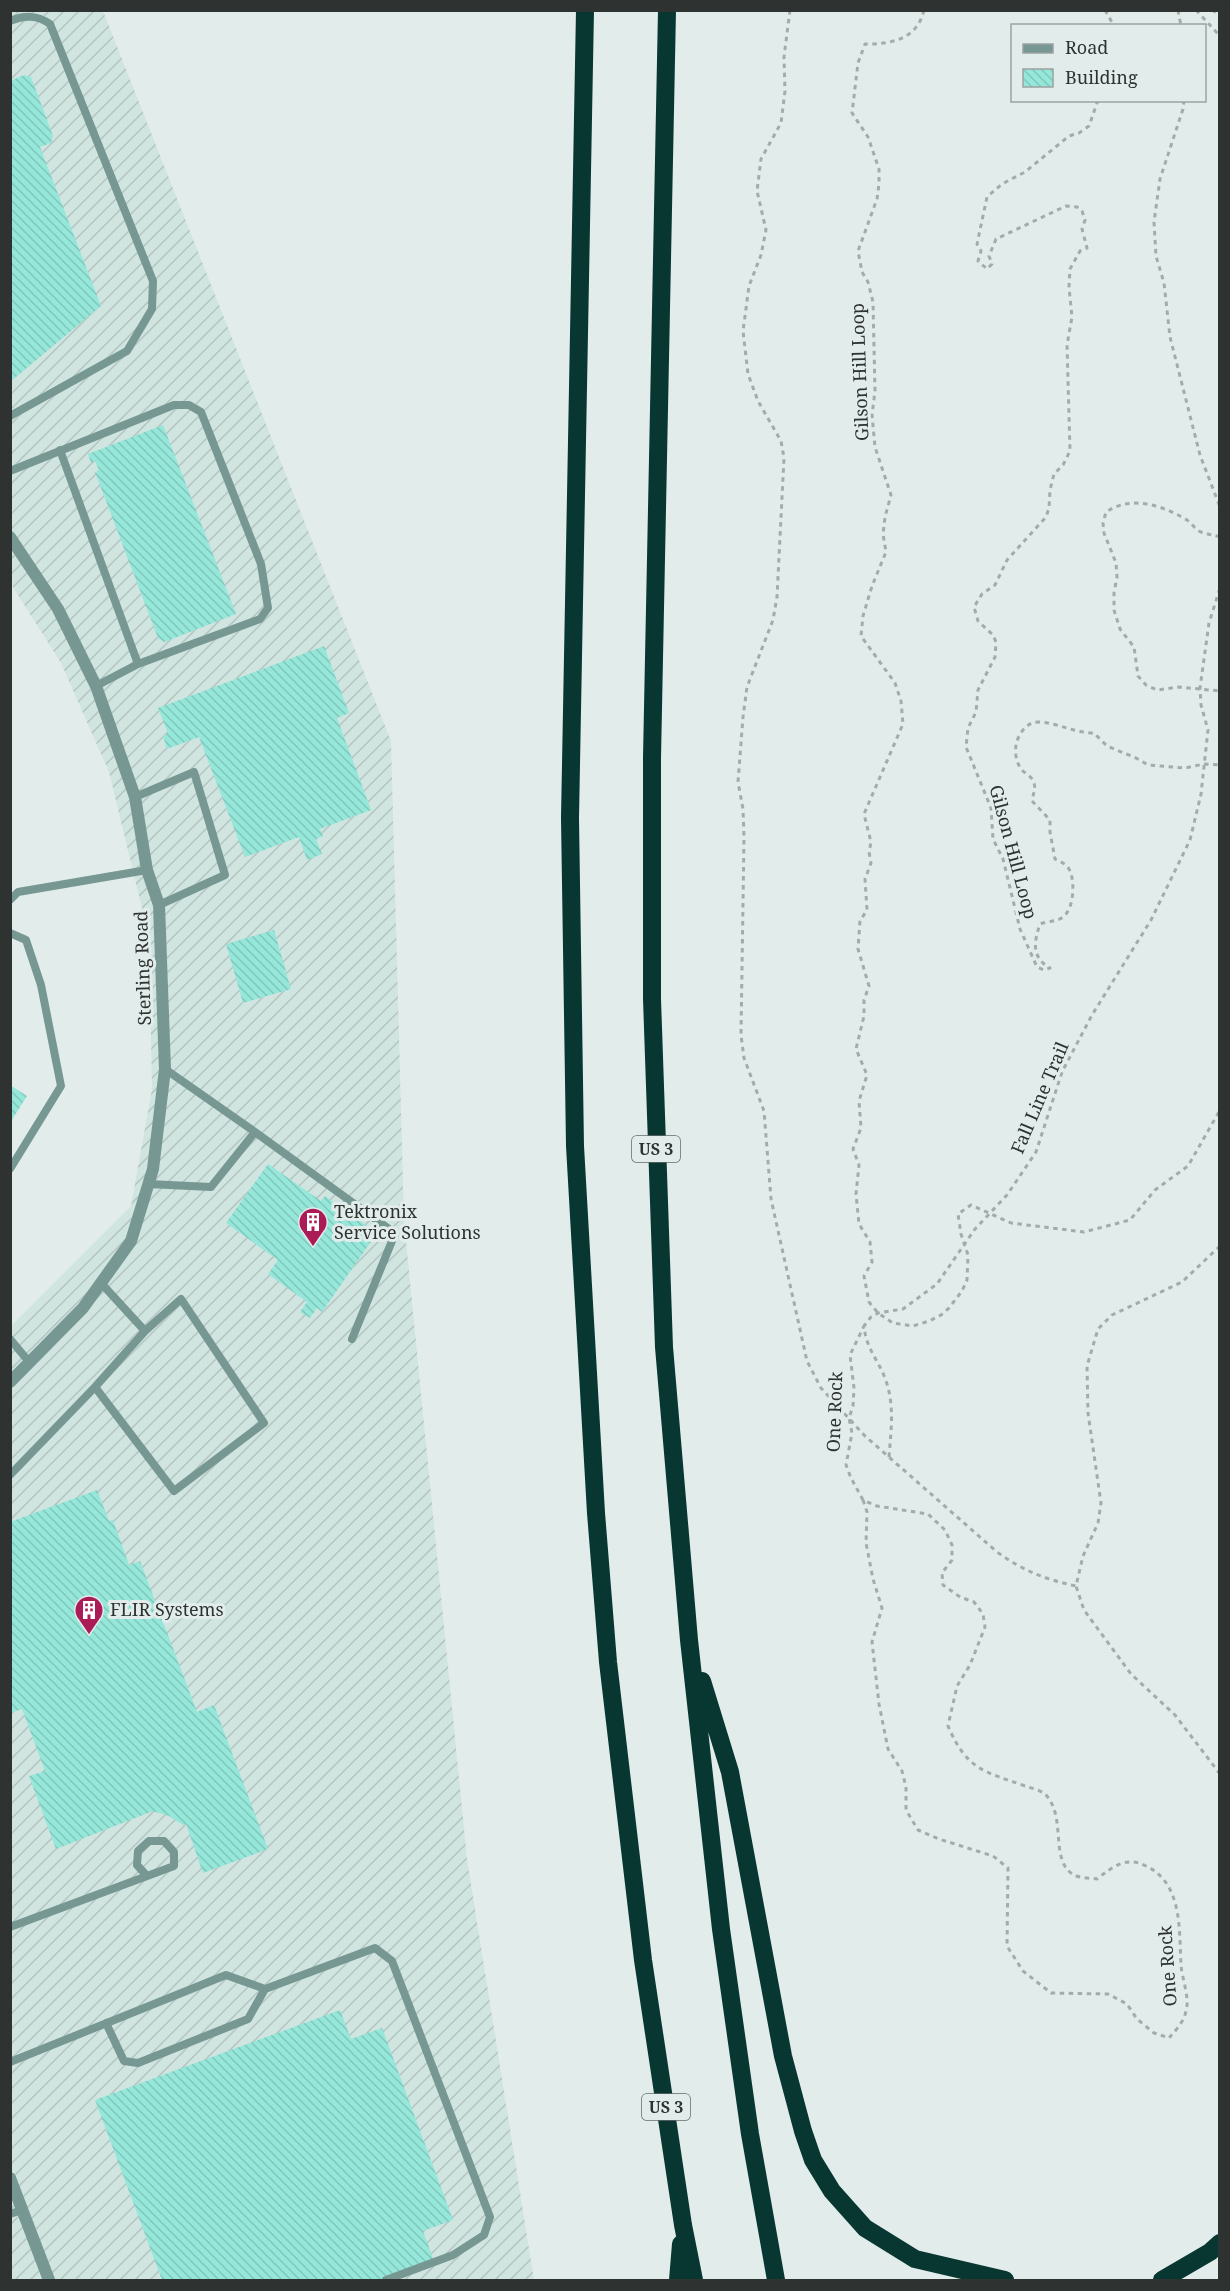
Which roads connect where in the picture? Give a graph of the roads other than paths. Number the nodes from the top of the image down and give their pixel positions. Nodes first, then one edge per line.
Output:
1 (585, 10) edge
2 (667, 10) edge
3 (10, 21) edge
4 (10, 416) edge
5 (60, 450) junction
6 (10, 471) edge
7 (10, 537) edge
8 (138, 664) junction
9 (96, 686) junction
10 (135, 797) junction
11 (147, 870) junction
12 (10, 900) edge
13 (159, 905) junction
14 (10, 933) edge
15 (165, 1069) junction
16 (255, 1132) junction
17 (10, 1169) edge
18 (148, 1184) junction
19 (101, 1283) junction
20 (145, 1331) junction
21 (10, 1339) edge
22 (352, 1339) dead end
23 (30, 1363) junction
24 (10, 1382) edge
25 (95, 1386) junction
26 (10, 1475) edge
27 (689, 1640) junction
28 (147, 1876) junction
29 (10, 1927) edge
30 (265, 1989) junction
31 (106, 2023) junction
32 (10, 2062) edge
33 (10, 2178) edge
34 (16, 2212) edge
35 (683, 2224) junction
36 (1220, 2242) edge
37 (49, 2280) edge
38 (386, 2280) edge
39 (678, 2280) edge
40 (694, 2280) edge
41 (776, 2280) edge
42 (1005, 2280) edge
43 (1162, 2280) edge

1 - 35 highway, US 3
2 - 27 highway, US 3
3 - 4 lane
5 - 6 lane
5 - 8 lane
5 - 8 lane
7 - 9 street, Sterling Road
8 - 9 lane
9 - 10 street, Sterling Road
10 - 11 street, Sterling Road
10 - 13 lane
11 - 12 lane
11 - 13 street, Sterling Road
13 - 15 street, Sterling Road
14 - 17 lane
15 - 16 lane
15 - 18 street, Sterling Road
16 - 18 lane
16 - 22 lane
18 - 19 street, Sterling Road
19 - 20 lane
19 - 23 street, Sterling Road
20 - 25 lane
20 - 25 lane
21 - 23 lane
23 - 24 street, Sterling Road
25 - 26 lane
27 - 41 highway, US 3
27 - 42 highway
28 - 28 lane
28 - 29 lane
30 - 31 lane
30 - 31 lane
30 - 38 lane
31 - 32 lane
33 - 34 street
34 - 37 street
35 - 39 highway
35 - 40 highway, US 3
36 - 43 highway

